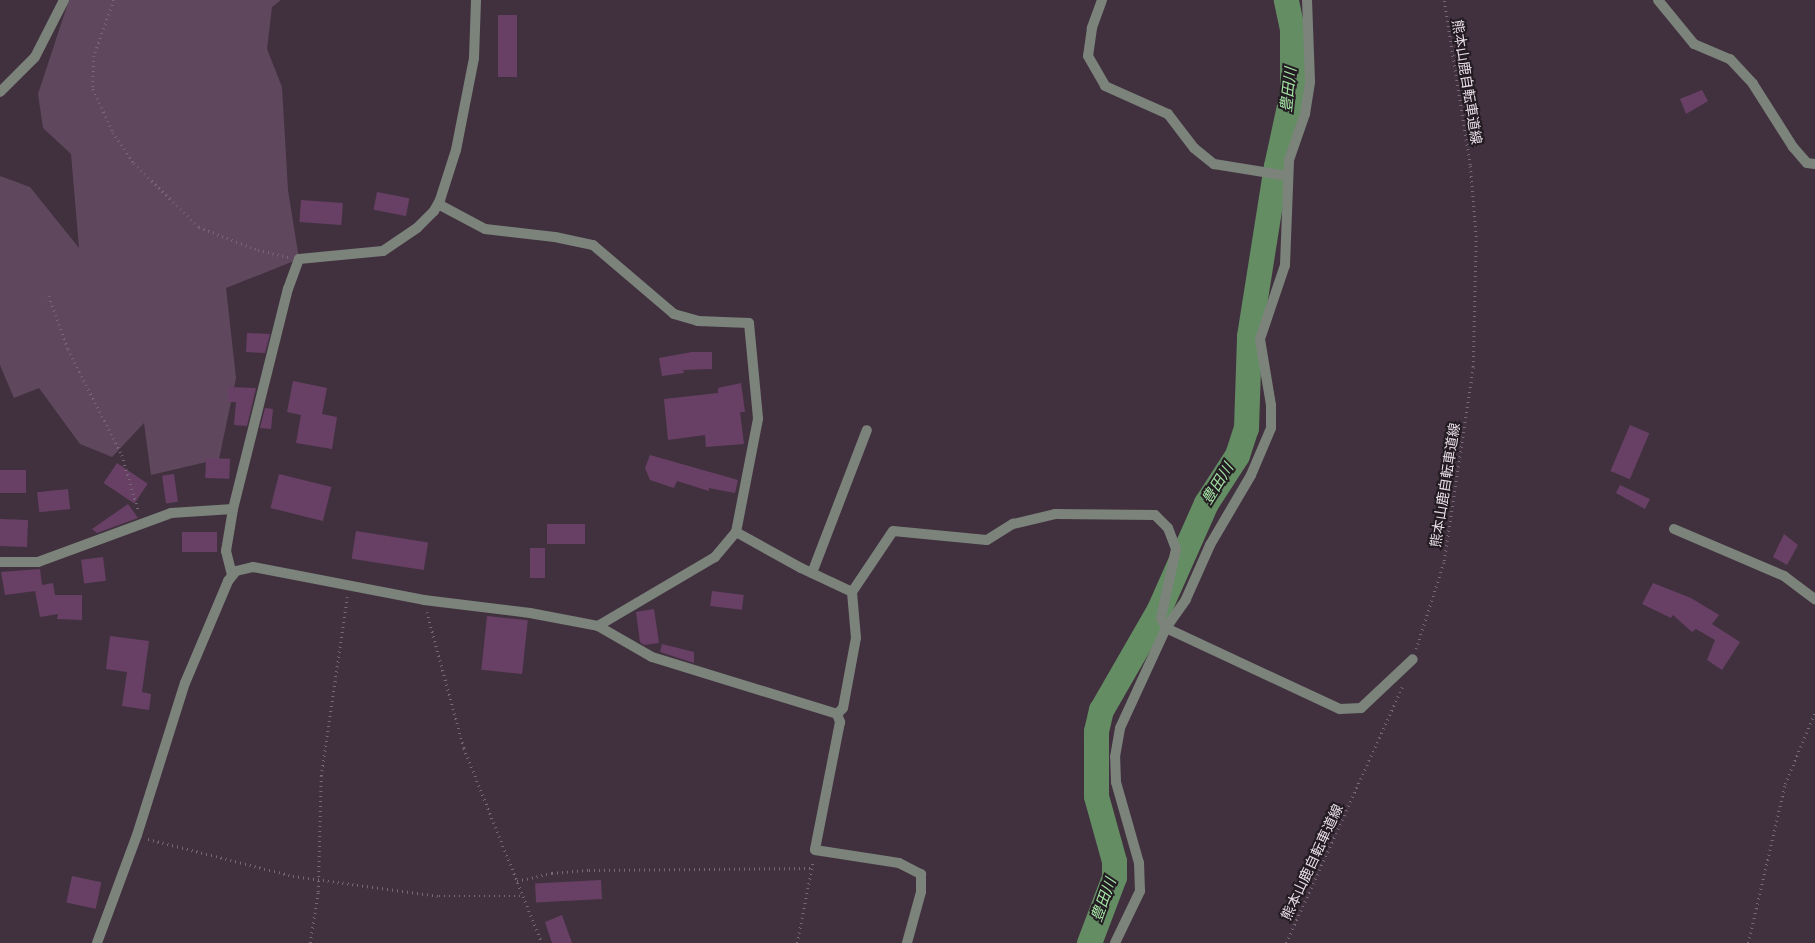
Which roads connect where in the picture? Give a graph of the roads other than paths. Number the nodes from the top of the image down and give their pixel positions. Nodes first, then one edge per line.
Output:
1 (64, 0) edge
2 (476, 0) edge
3 (1102, 0) edge
4 (1307, 0) edge
5 (1658, 0) edge
6 (0, 92) edge
7 (1815, 164) edge
8 (1288, 176) junction
9 (438, 204) junction
10 (867, 430) dead end
11 (233, 509) junction
12 (1674, 529) dead end
13 (736, 532) junction
14 (0, 562) edge
15 (812, 573) junction
16 (232, 575) junction
17 (852, 592) junction
18 (1815, 599) edge
19 (598, 626) junction
20 (1166, 628) junction
21 (1413, 659) road end
22 (837, 714) junction
23 (97, 943) edge
24 (907, 943) edge
25 (1115, 943) edge

1 - 6 street
2 - 9 street
3 - 8 street
4 - 8 street
5 - 7 street
8 - 20 street
9 - 11 street
9 - 13 street
10 - 15 street
11 - 14 street
11 - 16 street
12 - 18 street
13 - 15 street
13 - 19 street
15 - 17 street
16 - 19 street
16 - 23 street
17 - 20 street
17 - 22 street
19 - 22 street
20 - 21 street
20 - 25 street
22 - 24 street

